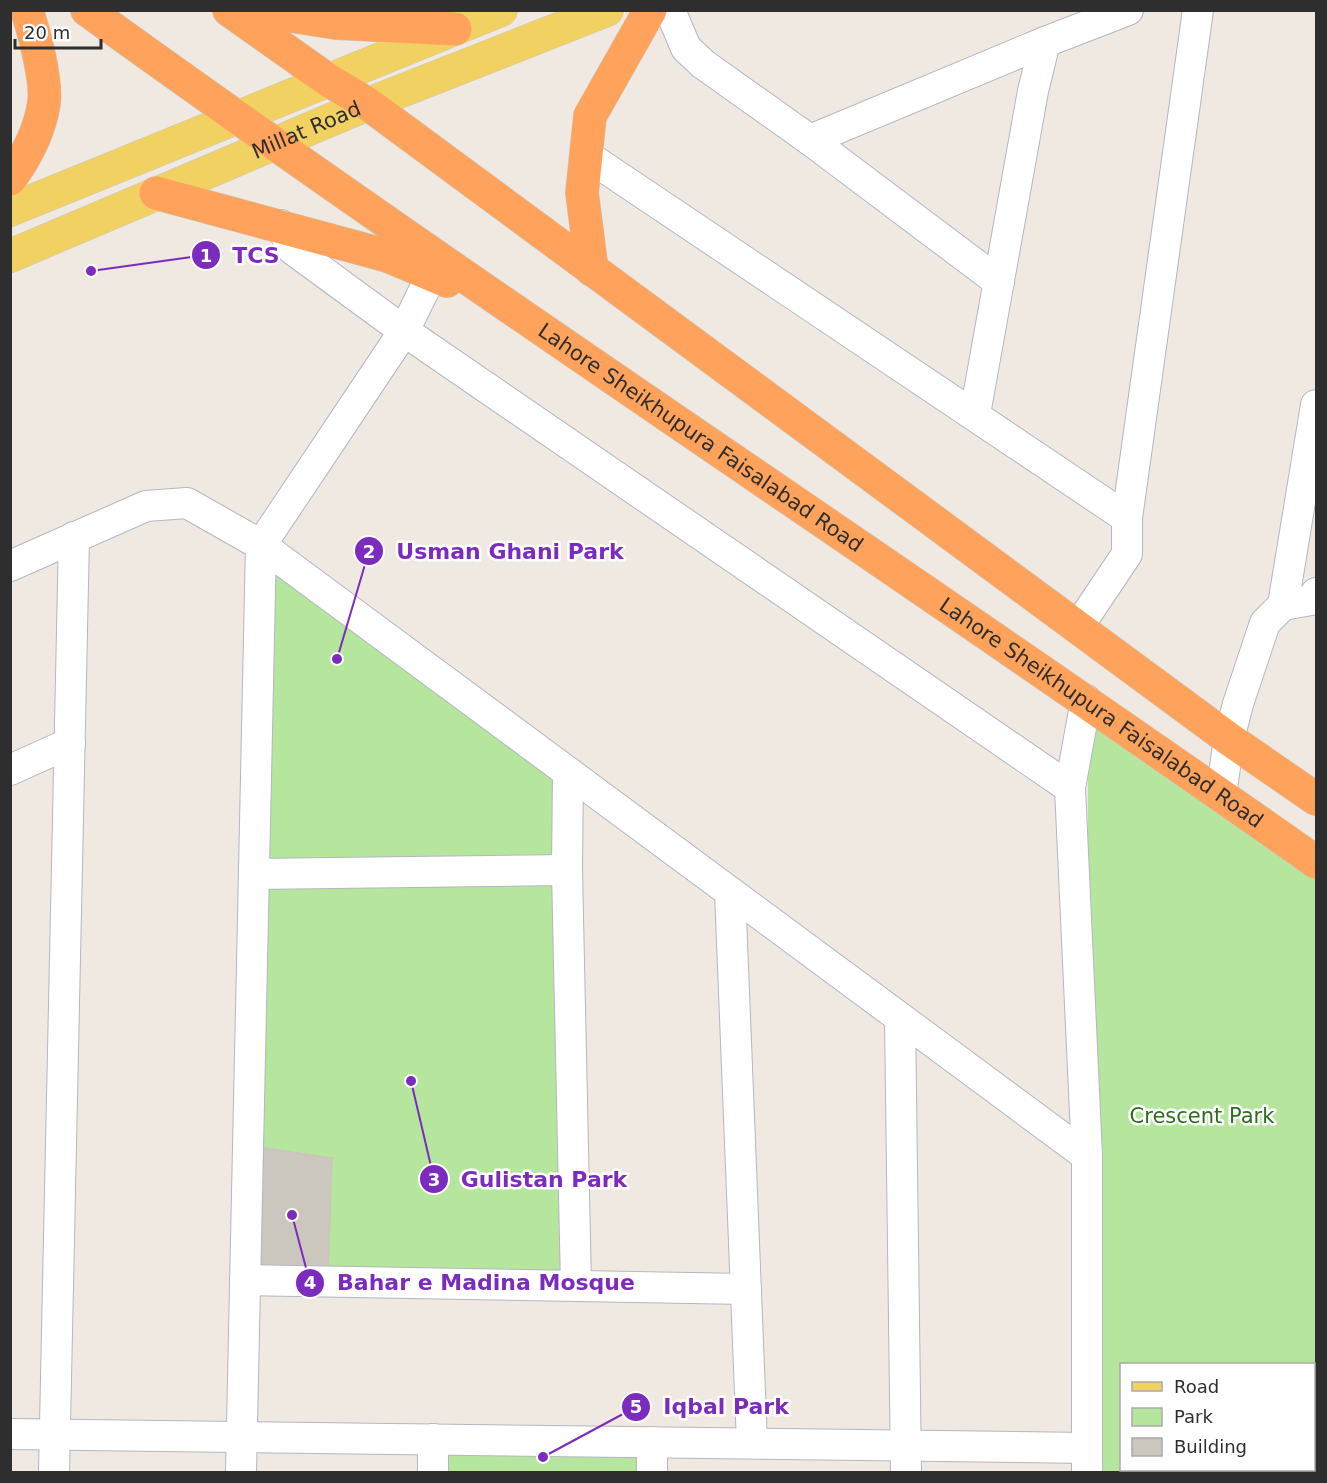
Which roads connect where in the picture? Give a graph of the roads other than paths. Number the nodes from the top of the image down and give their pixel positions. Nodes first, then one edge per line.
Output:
1 (27, 10) edge
2 (87, 10) edge
3 (229, 10) edge
4 (254, 10) edge
5 (501, 10) edge
6 (607, 10) edge
7 (650, 10) edge
8 (670, 10) edge
9 (1128, 10) edge
10 (1198, 10) edge
11 (455, 29) junction
12 (1045, 42) junction
13 (328, 80) junction
14 (368, 104) junction
15 (237, 118) junction
16 (810, 140) junction
17 (277, 144) junction
18 (586, 154) junction
19 (10, 179) edge
20 (156, 193) junction
21 (10, 210) edge
22 (281, 225) junction
23 (10, 256) edge
24 (592, 270) junction
25 (432, 274) junction
26 (999, 282) junction
27 (507, 306) junction
28 (404, 331) junction
29 (1317, 405) edge
30 (975, 414) junction
31 (1127, 518) junction
32 (74, 537) junction
33 (261, 545) junction
34 (10, 566) edge
35 (1317, 593) edge
36 (1283, 605) junction
37 (1078, 627) junction
38 (1086, 700) junction
39 (1229, 739) junction
40 (70, 743) junction
41 (10, 771) edge
42 (568, 772) junction
43 (1070, 788) junction
44 (1221, 795) junction
45 (1317, 799) edge
46 (1317, 862) edge
47 (567, 870) junction
48 (254, 874) junction
49 (730, 892) junction
50 (900, 1018) junction
51 (1087, 1155) junction
52 (245, 1280) junction
53 (576, 1286) junction
54 (746, 1289) junction
55 (10, 1434) edge
56 (55, 1435) junction
57 (242, 1437) junction
58 (433, 1439) junction
59 (652, 1442) junction
60 (752, 1443) junction
61 (906, 1459) edge
62 (1087, 1460) edge
63 (54, 1473) edge
64 (241, 1473) edge
65 (433, 1473) edge
66 (652, 1473) edge

1 - 19 highway
2 - 15 highway, Lahore Sheikhupura Faisalabad Road
3 - 13 highway
4 - 11 highway
5 - 11 main road, Millat Road
6 - 14 main road, Millat Road
7 - 18 highway
8 - 16 street
9 - 12 street
10 - 31 street
11 - 13 main road, Millat Road
12 - 16 street
12 - 26 street
13 - 14 highway
13 - 15 main road, Millat Road
14 - 17 main road, Millat Road
14 - 24 highway
15 - 17 highway, Lahore Sheikhupura Faisalabad Road
15 - 21 main road, Millat Road
16 - 26 street
17 - 20 main road, Millat Road
17 - 27 highway, Lahore Sheikhupura Faisalabad Road
18 - 24 highway
18 - 30 street
20 - 22 highway
20 - 23 main road, Millat Road
22 - 25 highway
22 - 28 street
24 - 37 highway
25 - 27 highway
25 - 28 street
26 - 30 street
27 - 38 highway, Lahore Sheikhupura Faisalabad Road
28 - 33 street
28 - 43 street
29 - 36 street
30 - 31 street
31 - 37 street
32 - 33 street
32 - 34 street
32 - 40 street
33 - 42 street
33 - 48 street
35 - 36 street
36 - 39 street
37 - 39 highway
38 - 43 street
38 - 44 highway, Lahore Sheikhupura Faisalabad Road
39 - 44 street
39 - 45 highway
40 - 41 street
40 - 56 street
42 - 47 street
42 - 49 street
43 - 51 street
44 - 46 highway, Lahore Sheikhupura Faisalabad Road
47 - 48 street
47 - 53 street
48 - 52 street
49 - 50 street
49 - 54 street
50 - 51 street
50 - 61 street
51 - 62 street
52 - 53 street
52 - 57 street
53 - 54 street
54 - 60 street
55 - 56 street
56 - 57 street
56 - 63 street
57 - 58 street
57 - 64 street
58 - 59 street
58 - 65 street
59 - 60 street
59 - 66 street
60 - 61 street
61 - 62 street

